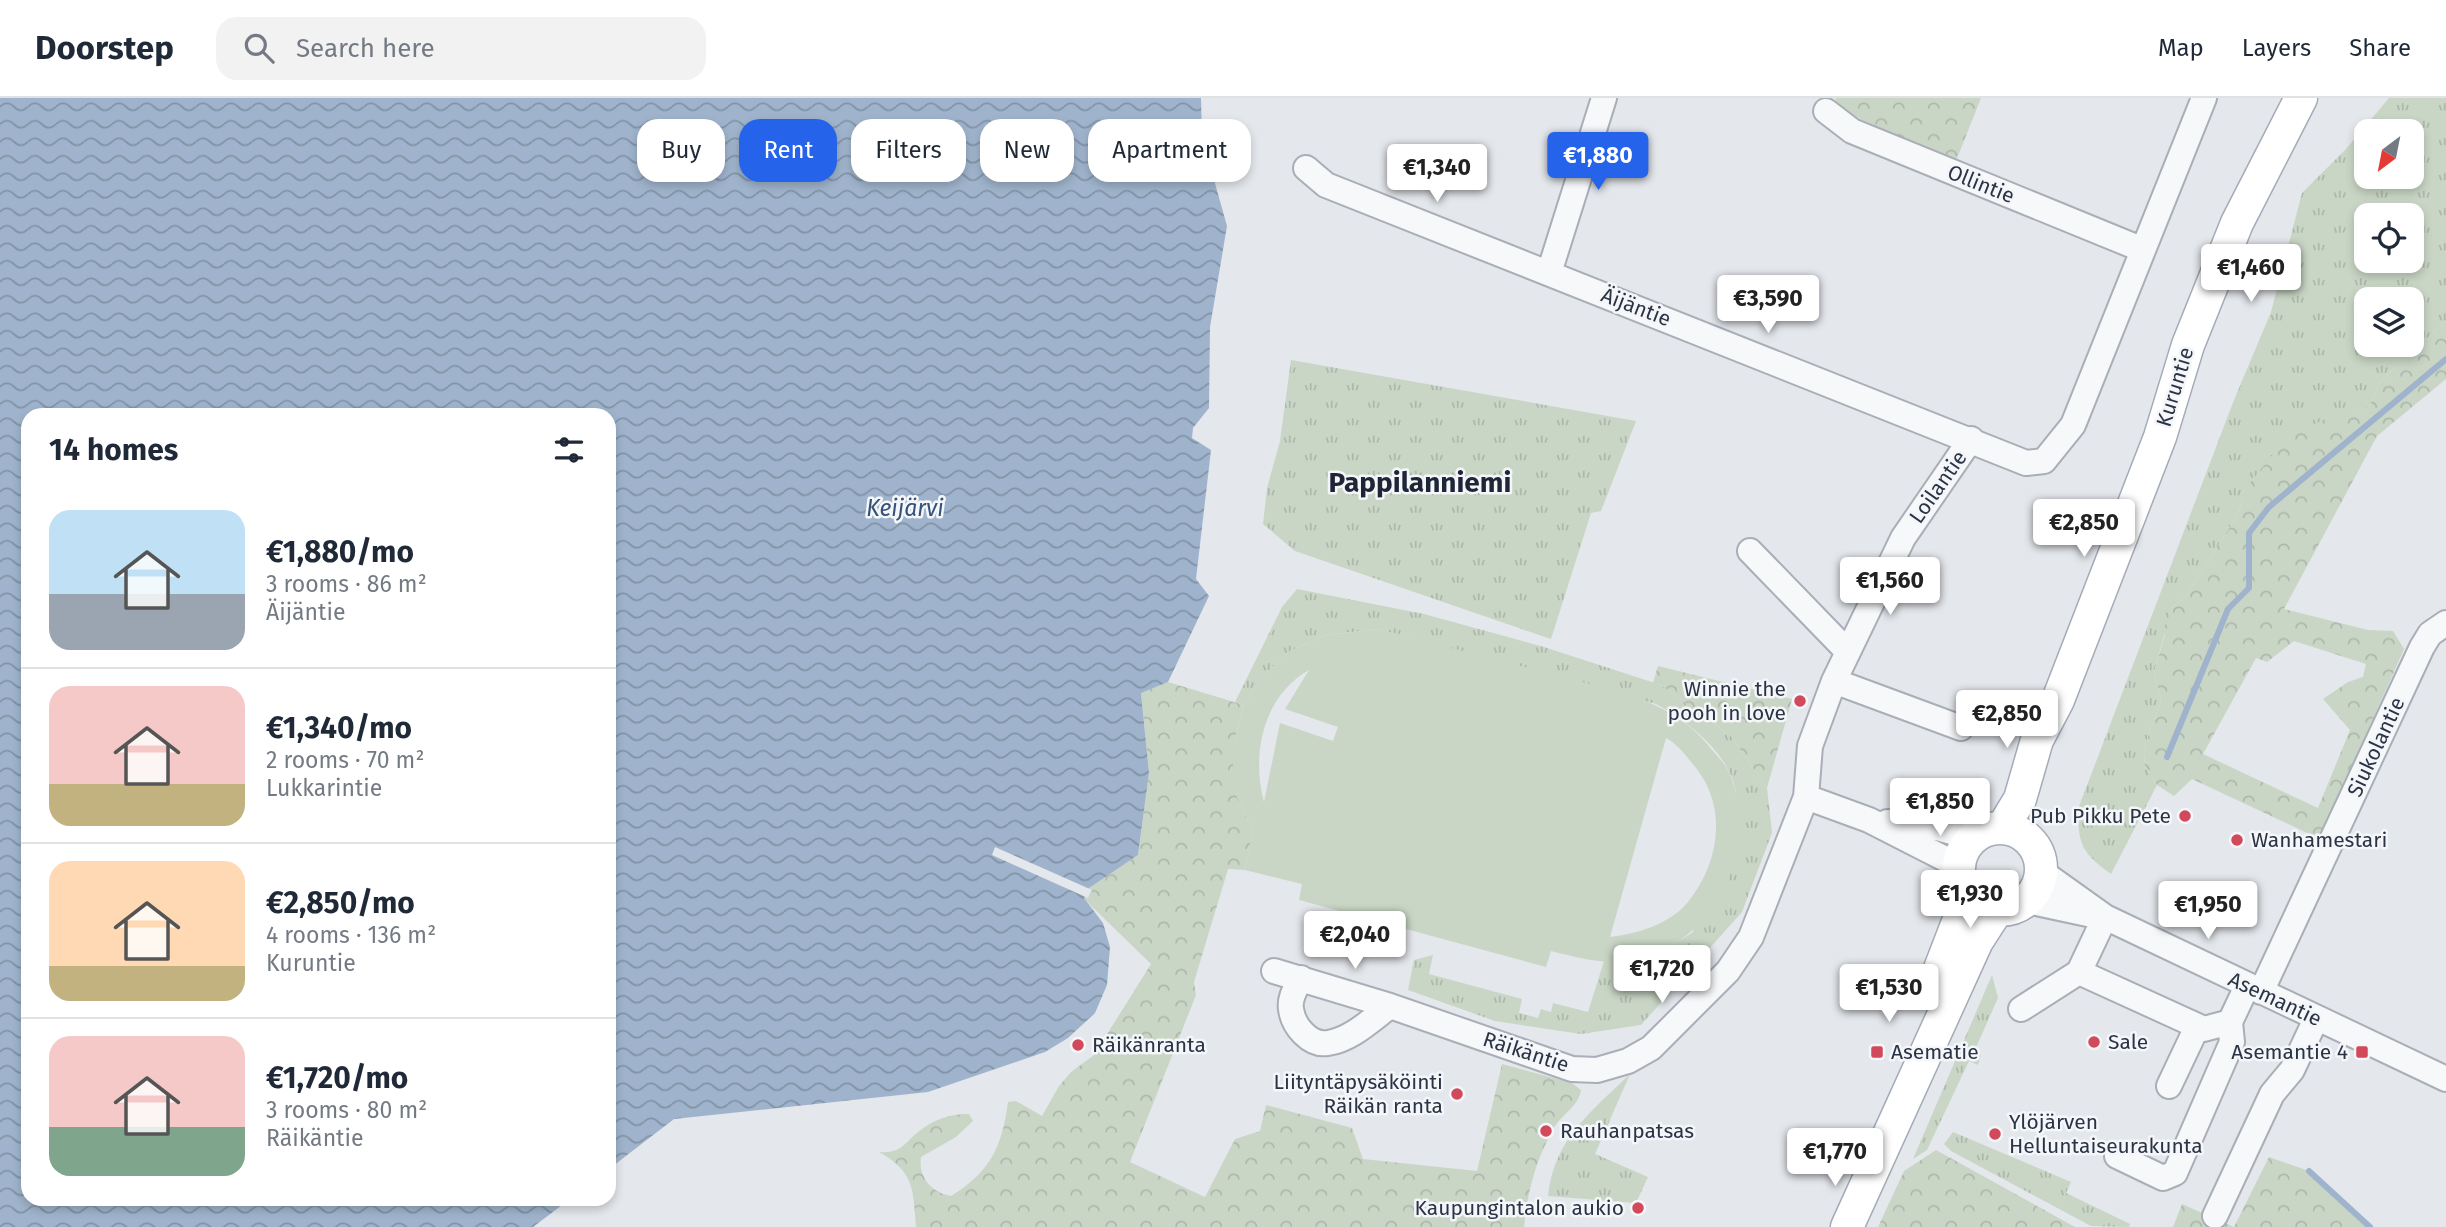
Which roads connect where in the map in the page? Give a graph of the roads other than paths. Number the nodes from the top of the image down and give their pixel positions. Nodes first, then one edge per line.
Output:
1 (1604, 98) edge
2 (2204, 98) edge
3 (2301, 98) edge
4 (1826, 111) dead end
5 (1307, 168) dead end
6 (2141, 249) junction
7 (1549, 273) junction
8 (1972, 439) junction
9 (1750, 551) dead end
10 (2446, 623) edge
11 (1848, 652) junction
12 (1835, 681) junction
13 (2058, 699) junction
14 (1961, 728) dead end
15 (1806, 797) junction
16 (1869, 820) junction
17 (2003, 827) junction
18 (1973, 838) junction
19 (2032, 842) junction
20 (1959, 866) junction
21 (2042, 872) junction
22 (1968, 896) junction
23 (2027, 901) junction
24 (1997, 911) junction
25 (2105, 917) junction
26 (1274, 971) dead end
27 (2079, 972) junction
28 (1301, 978) junction
29 (2254, 989) junction
30 (1390, 1006) junction
31 (2021, 1009) dead end
32 (2316, 1019) junction
33 (2230, 1022) junction
34 (2197, 1027) junction
35 (2446, 1079) edge
36 (2169, 1086) dead end
37 (2117, 1156) dead end
38 (1871, 1170) junction
39 (2216, 1216) dead end
40 (1847, 1227) edge

1 - 7 street
2 - 6 street, Loilantie
3 - 13 main road, Kuruntie
4 - 6 street, Ollintie
5 - 7 street, Äijäntie
6 - 8 street, Loilantie
7 - 8 street, Äijäntie
8 - 11 street, Loilantie
9 - 11 street
10 - 29 street, Siukolantie
11 - 12 street, Loilantie
12 - 14 street
12 - 15 street, Loilantie
13 - 17 main road, Kuruntie
13 - 19 main road, Kuruntie
15 - 16 street
15 - 30 street, Räikäntie
16 - 18 street
16 - 20 street
17 - 18 main road
17 - 19 main road
18 - 20 main road
19 - 21 main road
20 - 22 main road
21 - 23 main road
21 - 25 street, Asemantie
22 - 24 main road
22 - 38 main road
23 - 24 main road
23 - 25 street, Asemantie
24 - 38 main road
25 - 27 street
25 - 29 street, Asemantie
26 - 28 street, Räikäntie
27 - 31 street
27 - 34 street
28 - 30 street, Räikäntie
28 - 30 street
29 - 32 street, Asemantie
29 - 33 street, Siukolantie
32 - 35 street, Asemantie
32 - 39 street
33 - 34 street
33 - 37 street, Siukolantie
34 - 36 street
38 - 40 main road

